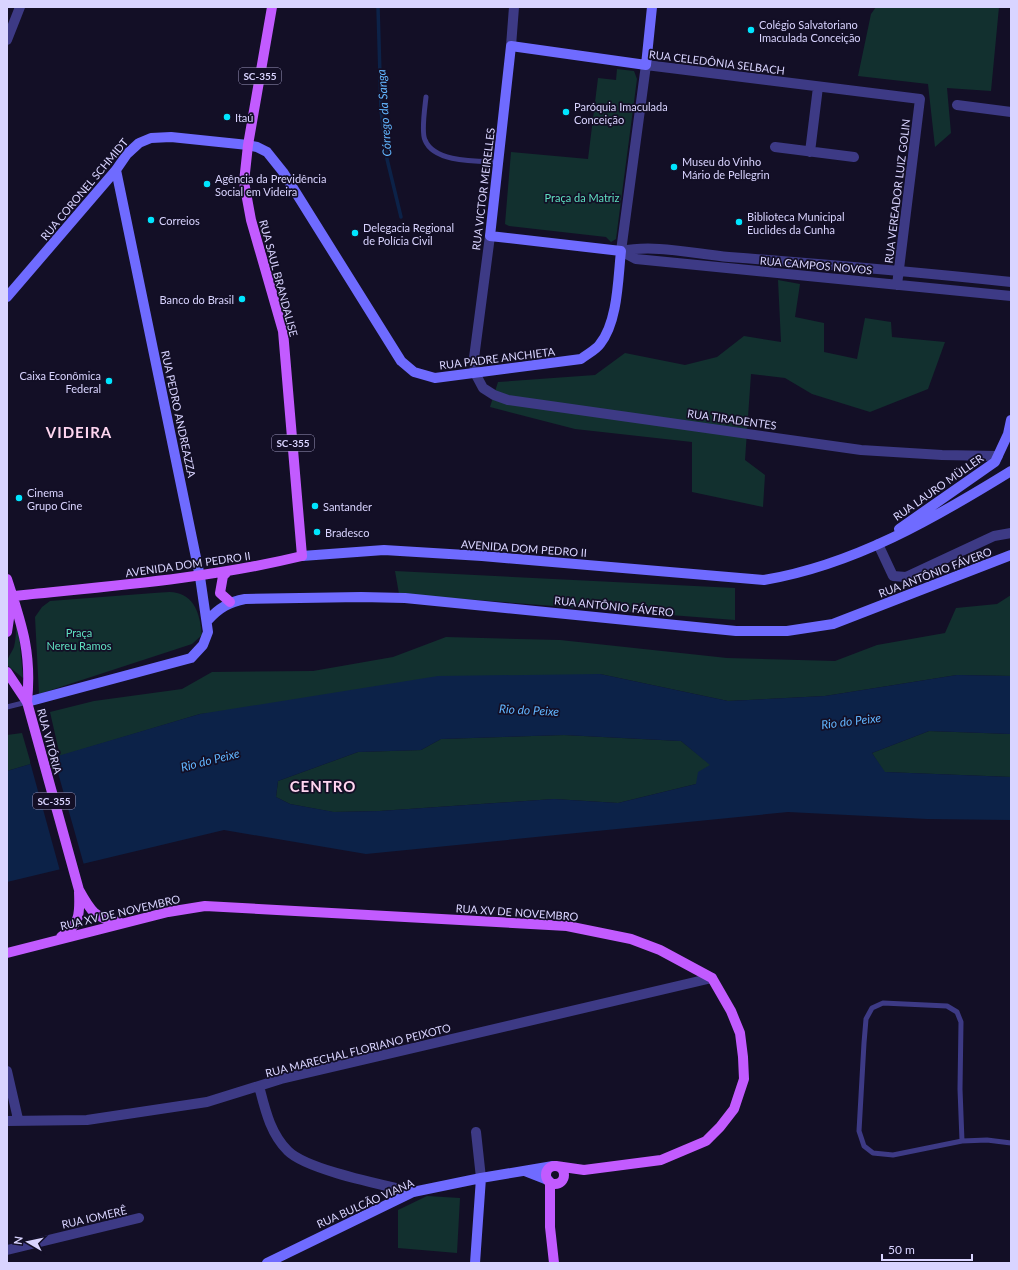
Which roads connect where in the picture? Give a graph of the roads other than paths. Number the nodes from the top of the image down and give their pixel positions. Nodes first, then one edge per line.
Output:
1 (20, 7) edge
2 (272, 7) edge
3 (514, 7) edge
4 (652, 7) edge
5 (7, 40) edge
6 (511, 46) junction
7 (646, 65) junction
8 (818, 87) junction
9 (426, 97) dead end
10 (920, 99) joint
11 (957, 105) dead end
12 (1011, 112) edge
13 (248, 145) junction
14 (775, 147) dead end
15 (810, 152) junction
16 (854, 157) dead end
17 (499, 162) junction
18 (116, 170) junction
19 (490, 236) junction
20 (621, 251) junction
21 (899, 270) junction
22 (1011, 282) edge
23 (897, 285) junction
24 (1011, 296) edge
25 (7, 297) edge
26 (475, 373) junction
27 (1011, 420) edge
28 (998, 456) junction
29 (1011, 471) edge
30 (1011, 533) edge
31 (878, 544) junction
32 (1011, 555) edge
33 (302, 556) junction
34 (227, 572) junction
35 (200, 576) junction
36 (7, 579) edge
37 (13, 596) junction
38 (230, 602) junction
39 (208, 620) junction
40 (7, 632) edge
41 (7, 672) edge
42 (27, 702) junction
43 (7, 707) edge
44 (79, 890) junction
45 (123, 923) junction
46 (60, 938) junction
47 (7, 953) edge
48 (712, 978) junction
49 (7, 1071) edge
50 (260, 1086) junction
51 (18, 1119) junction
52 (7, 1121) edge
53 (476, 1132) dead end
54 (962, 1142) junction
55 (1011, 1143) edge
56 (555, 1166) junction
57 (584, 1170) junction
58 (525, 1171) junction
59 (481, 1178) junction
60 (554, 1182) junction
61 (413, 1192) junction
62 (139, 1218) dead end
63 (7, 1250) edge
64 (267, 1263) edge
65 (474, 1263) edge
66 (554, 1263) edge

1 - 5 street
2 - 13 main road, RUA SAUL BRANDALISE / SC-355
3 - 6 street, RUA VICTOR MEIRELLES
4 - 7 main road
6 - 7 main road, RUA CELEDÔNIA SELBACH
6 - 17 main road, RUA VICTOR MEIRELLES
7 - 8 street, RUA CELEDÔNIA SELBACH
7 - 20 street
8 - 10 street, RUA CELEDÔNIA SELBACH
8 - 15 street
9 - 17 lane
10 - 21 street, RUA VEREADOR LUIZ GOLIN
11 - 12 street
13 - 18 main road, RUA CORONEL SCHMIDT
13 - 26 main road, RUA PADRE ANCHIETA
13 - 33 main road, RUA SAUL BRANDALISE / SC-355
14 - 15 street
15 - 16 street
17 - 19 main road, RUA VICTOR MEIRELLES
18 - 25 main road, RUA CORONEL SCHMIDT
18 - 35 main road, RUA PEDRO ANDREAZZA
19 - 20 main road, RUA CAMPOS NOVOS
19 - 26 street, RUA VICTOR MEIRELLES
20 - 21 street, RUA CAMPOS NOVOS
20 - 23 street, RUA CAMPOS NOVOS
20 - 26 main road, RUA PADRE ANCHIETA
21 - 22 street, RUA CAMPOS NOVOS
21 - 23 street, RUA VEREADOR LUIZ GOLIN
23 - 24 street, RUA CAMPOS NOVOS
26 - 28 street, RUA TIRADENTES
27 - 28 main road, RUA LAURO MÜLLER
28 - 31 main road, RUA LAURO MÜLLER
29 - 31 main road, AVENIDA DOM PEDRO II
30 - 31 street
31 - 33 main road, AVENIDA DOM PEDRO II
32 - 38 main road, RUA ANTÔNIO FÁVERO
33 - 34 main road, AVENIDA DOM PEDRO II
34 - 35 main road, AVENIDA DOM PEDRO II
34 - 38 main road
35 - 37 main road, AVENIDA DOM PEDRO II
35 - 39 main road, RUA PEDRO ANDREAZZA
36 - 37 main road, RUA VITÓRIA
37 - 40 main road
37 - 42 main road, RUA VITÓRIA / SC-355
38 - 39 main road, RUA ANTÔNIO FÁVERO
39 - 42 main road, RUA PEDRO ANDREAZZA
41 - 42 main road
42 - 43 lane
42 - 44 main road, RUA VITÓRIA / SC-355
44 - 45 main road, RUA VITÓRIA
44 - 46 main road, RUA VITÓRIA / SC-355
45 - 46 main road, RUA XV DE NOVEMBRO
45 - 48 main road, RUA XV DE NOVEMBRO
46 - 47 main road, RUA XV DE NOVEMBRO / SC-355
48 - 50 street, RUA MARECHAL FLORIANO PEIXOTO
48 - 57 main road
49 - 51 street
50 - 51 street, RUA MARECHAL FLORIANO PEIXOTO
50 - 61 street
51 - 52 street, RUA MARECHAL FLORIANO PEIXOTO
53 - 59 street
54 - 54 lane
54 - 55 lane
56 - 57 main road, RUA BULCÃO VIANA
56 - 58 main road, RUA BULCÃO VIANA
56 - 60 main road
56 - 60 main road
57 - 60 main road
58 - 59 main road, RUA BULCÃO VIANA
58 - 60 main road
59 - 61 main road, RUA BULCÃO VIANA
59 - 65 main road
60 - 66 main road
61 - 64 main road, RUA BULCÃO VIANA
62 - 63 street, RUA IOMERÊ

